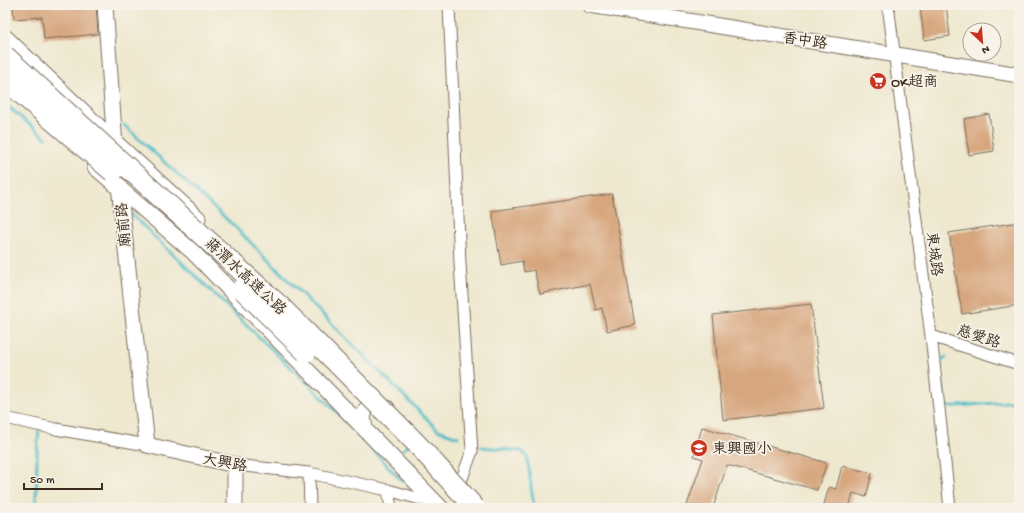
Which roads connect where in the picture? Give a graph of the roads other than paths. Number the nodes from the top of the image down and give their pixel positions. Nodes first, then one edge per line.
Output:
1 (105, 5) edge
2 (450, 5) edge
3 (590, 5) edge
4 (888, 5) edge
5 (5, 37) edge
6 (895, 55) junction
7 (5, 56) edge
8 (1019, 75) edge
9 (5, 80) edge
10 (5, 84) edge
11 (115, 142) junction
12 (119, 189) junction
13 (931, 336) junction
14 (1019, 364) edge
15 (390, 408) junction
16 (5, 418) edge
17 (365, 429) junction
18 (147, 446) junction
19 (235, 464) junction
20 (309, 473) junction
21 (460, 481) junction
22 (388, 490) junction
23 (441, 507) edge
24 (235, 508) edge
25 (310, 508) edge
26 (391, 508) edge
27 (458, 508) edge
28 (474, 508) edge
29 (486, 508) edge
30 (950, 508) edge

1 - 11 main road, 廟前路
2 - 21 street
3 - 6 main road, 香中路
4 - 6 street, 東城路
5 - 11 main road
6 - 8 main road, 香中路
6 - 13 street, 東城路
7 - 28 highway, 蔣渭水高速公路, bridge
9 - 27 highway, 蔣渭水高速公路, bridge
10 - 12 main road
11 - 12 main road, 廟前路
11 - 15 main road
12 - 17 main road
12 - 18 main road, 廟前路
13 - 14 street, 慈愛路
13 - 30 street, 東城路
15 - 17 main road
15 - 21 main road
16 - 18 street, 大興路
17 - 23 main road
18 - 19 main road, 大興路
19 - 20 street, 大興路
19 - 24 main road
20 - 22 street, 大興路
20 - 25 street
21 - 29 main road
22 - 23 street, 大興路
22 - 26 street

